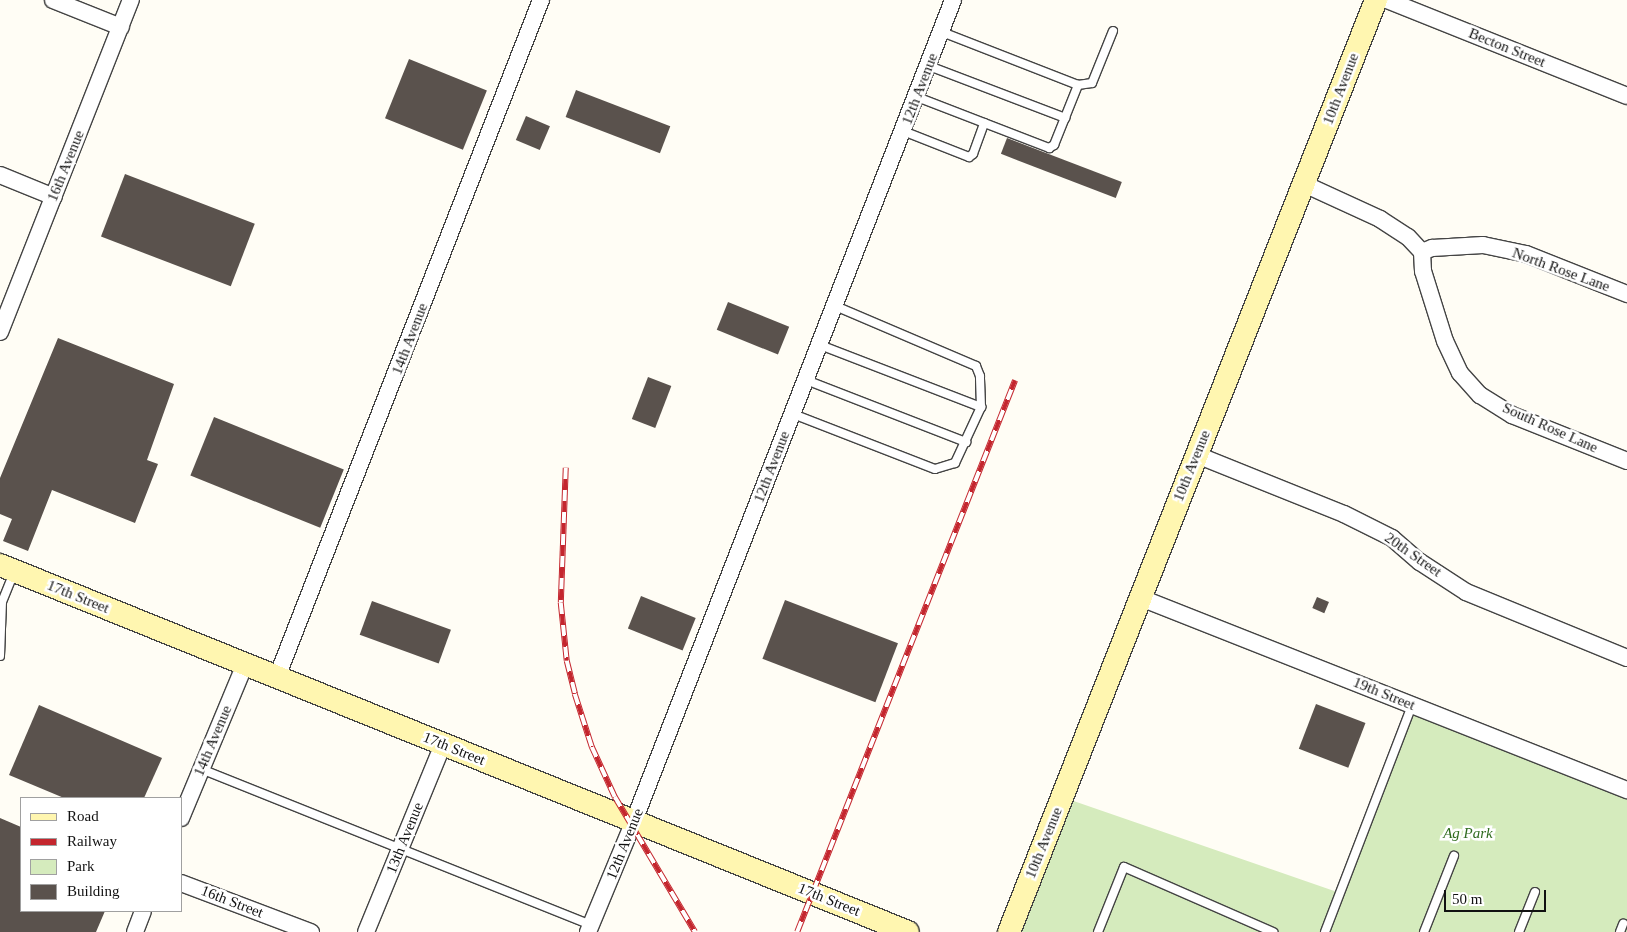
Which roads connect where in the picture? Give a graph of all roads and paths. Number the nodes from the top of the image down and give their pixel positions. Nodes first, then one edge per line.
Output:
1 (53, 0) edge
2 (132, 0) edge
3 (542, 0) edge
4 (953, 0) edge
5 (1376, 0) edge
6 (1387, 0) edge
7 (121, 27) junction
8 (1113, 31) dead end
9 (942, 32) junction
10 (928, 66) junction
11 (1078, 85) junction
12 (1627, 96) edge
13 (917, 97) junction
14 (1065, 118) junction
15 (984, 123) junction
16 (903, 131) junction
17 (0, 175) edge
18 (1304, 184) junction
19 (54, 196) junction
20 (1422, 252) junction
21 (1627, 294) edge
22 (835, 306) junction
23 (0, 332) edge
24 (820, 345) junction
25 (806, 380) junction
26 (981, 407) junction
27 (793, 414) junction
28 (966, 442) junction
29 (1197, 454) junction
30 (1627, 461) edge
31 (7, 568) edge
32 (1141, 598) junction
33 (0, 656) edge
34 (1627, 658) edge
35 (246, 664) junction
36 (277, 677) junction
37 (1412, 705) junction
38 (443, 744) junction
39 (202, 769) junction
40 (1627, 790) edge
41 (182, 816) edge
42 (634, 821) junction
43 (400, 848) junction
44 (1454, 856) dead end
45 (182, 883) edge
46 (1535, 892) dead end
47 (143, 912) edge
48 (590, 929) edge
49 (135, 932) edge
50 (311, 932) edge
51 (366, 932) edge
52 (908, 932) edge
53 (1008, 932) edge
54 (1098, 932) edge
55 (1273, 932) edge
56 (1325, 932) edge
57 (1424, 932) edge
58 (1519, 932) edge

1 - 7 street
2 - 7 street, 16th Avenue
3 - 36 street, 14th Avenue
4 - 9 street, 12th Avenue
5 - 18 main road, 10th Avenue
6 - 12 street, Becton Street
7 - 19 street, 16th Avenue
8 - 11 lane
9 - 10 street, 12th Avenue
9 - 11 lane
10 - 13 street, 12th Avenue
10 - 14 lane
11 - 14 lane
13 - 15 lane
13 - 16 street, 12th Avenue
14 - 15 lane
15 - 16 lane
16 - 22 street, 12th Avenue
17 - 19 street
18 - 20 street
18 - 29 main road, 10th Avenue
19 - 23 street, 16th Avenue
20 - 21 street, North Rose Lane
20 - 30 street, South Rose Lane
22 - 24 street, 12th Avenue
22 - 26 lane
24 - 25 street, 12th Avenue
24 - 26 lane
25 - 27 street, 12th Avenue
25 - 28 lane
26 - 28 lane
27 - 28 lane
27 - 42 street, 12th Avenue
29 - 32 main road, 10th Avenue
29 - 34 street, 20th Street
31 - 33 lane
31 - 35 main road, 17th Street
32 - 37 street, 19th Street
32 - 53 main road, 10th Avenue
35 - 36 main road, 17th Street
35 - 39 street, 14th Avenue
36 - 38 main road, 17th Street
37 - 40 street, 19th Street
37 - 56 lane
38 - 42 main road, 17th Street
38 - 43 street, 13th Avenue
39 - 41 street, 14th Avenue
39 - 43 lane
42 - 48 street, 12th Avenue
42 - 52 main road, 17th Street
43 - 48 lane
43 - 51 street, 13th Avenue
44 - 57 lane
45 - 50 street, 16th Street
46 - 58 lane
47 - 49 street
54 - 55 lane

